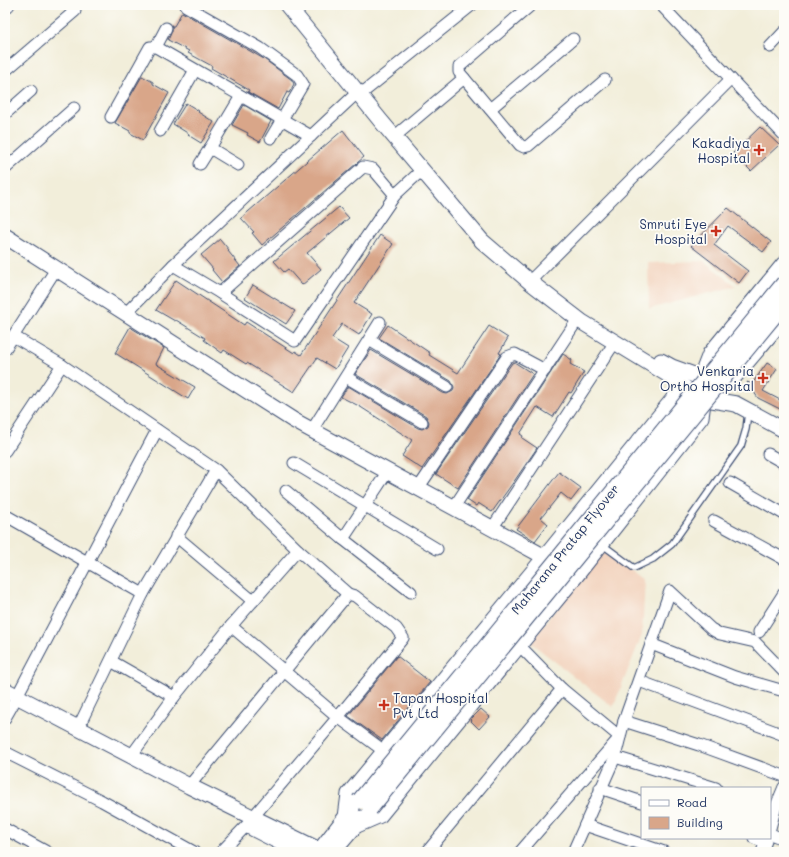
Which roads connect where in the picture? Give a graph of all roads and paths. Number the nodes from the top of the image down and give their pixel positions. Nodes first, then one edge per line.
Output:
1 (10, 5) edge
2 (69, 5) edge
3 (287, 5) edge
4 (297, 5) edge
5 (472, 5) edge
6 (532, 5) edge
7 (661, 5) edge
8 (186, 6) dead end
9 (5, 9) edge
10 (166, 28) dead end
11 (784, 32) edge
12 (573, 39) dead end
13 (156, 47) junction
14 (770, 47) dead end
15 (195, 70) junction
16 (5, 71) edge
17 (464, 78) junction
18 (730, 79) junction
19 (605, 80) dead end
20 (30, 91) dead end
21 (362, 91) junction
22 (241, 96) junction
23 (74, 108) dead end
24 (490, 109) junction
25 (5, 114) edge
26 (111, 117) dead end
27 (282, 120) junction
28 (160, 131) dead end
29 (400, 132) junction
30 (784, 135) edge
31 (311, 136) junction
32 (271, 138) dead end
33 (210, 148) junction
34 (200, 164) dead end
35 (238, 165) dead end
36 (5, 169) edge
37 (422, 170) junction
38 (395, 195) junction
39 (5, 236) edge
40 (784, 264) edge
41 (173, 265) junction
42 (56, 269) junction
43 (535, 276) junction
44 (784, 283) edge
45 (220, 293) junction
46 (784, 304) edge
47 (126, 313) junction
48 (784, 318) edge
49 (578, 319) junction
50 (380, 322) dead end
51 (13, 336) junction
52 (369, 340) junction
53 (615, 342) junction
54 (5, 349) edge
55 (62, 365) junction
56 (545, 370) junction
57 (698, 373) junction
58 (346, 377) junction
59 (718, 384) junction
60 (447, 387) dead end
61 (688, 390) junction
62 (707, 401) junction
63 (748, 411) junction
64 (784, 421) edge
65 (422, 422) dead end
66 (157, 430) junction
67 (312, 430) junction
68 (784, 430) edge
69 (5, 451) edge
70 (768, 454) dead end
71 (294, 463) dead end
72 (784, 463) edge
73 (216, 470) junction
74 (388, 471) junction
75 (730, 483) dead end
76 (419, 487) junction
77 (286, 491) dead end
78 (365, 506) junction
79 (454, 506) junction
80 (784, 514) edge
81 (5, 515) edge
82 (714, 521) dead end
83 (493, 528) junction
84 (176, 536) junction
85 (343, 539) junction
86 (601, 544) junction
87 (437, 549) dead end
88 (298, 550) junction
89 (545, 557) junction
90 (784, 559) edge
91 (87, 562) junction
92 (411, 592) dead end
93 (784, 593) edge
94 (143, 594) junction
95 (348, 594) junction
96 (253, 601) junction
97 (231, 626) junction
98 (759, 632) dead end
99 (651, 644) junction
100 (519, 645) junction
101 (111, 661) junction
102 (284, 671) junction
103 (784, 672) edge
104 (638, 681) junction
105 (562, 689) junction
106 (784, 691) edge
107 (174, 697) junction
108 (10, 698) edge
109 (338, 717) junction
110 (5, 718) edge
111 (624, 721) junction
112 (78, 728) junction
113 (784, 735) edge
114 (620, 737) junction
115 (384, 751) junction
116 (5, 752) edge
117 (131, 756) junction
118 (615, 757) junction
119 (784, 776) edge
120 (189, 786) junction
121 (713, 787) edge
122 (600, 788) junction
123 (783, 793) edge
124 (641, 802) edge
125 (364, 805) junction
126 (773, 806) edge
127 (250, 821) junction
128 (352, 821) junction
129 (771, 821) edge
130 (585, 826) junction
131 (5, 829) edge
132 (784, 840) edge
133 (766, 841) edge
134 (322, 849) edge
135 (43, 851) edge
136 (194, 852) edge
137 (221, 852) edge
138 (299, 852) edge
139 (427, 852) edge
140 (520, 852) edge
141 (573, 852) edge
142 (664, 852) edge

1 - 9 street
2 - 16 street
3 - 21 street
4 - 21 street
5 - 21 street
6 - 17 street
7 - 18 street
8 - 27 street
10 - 13 street
11 - 14 street
12 - 24 street
13 - 15 street
13 - 26 street
15 - 22 street
15 - 28 street
17 - 24 street
17 - 29 street
18 - 30 street
18 - 43 street
19 - 24 street
20 - 25 street
21 - 29 street
21 - 31 street
21 - 37 street
22 - 27 street
22 - 33 street
23 - 36 street
27 - 31 street
27 - 32 street
29 - 43 street
31 - 41 street
33 - 34 street
33 - 35 street
37 - 38 street
37 - 49 street
38 - 45 street
38 - 45 street
39 - 42 street
40 - 57 street
41 - 45 street
41 - 47 street
42 - 47 street
42 - 51 street
43 - 57 street
44 - 125 street, Maharana Pratap Flyover, bridge
46 - 125 street, Maharana Pratap Flyover, bridge
47 - 67 street
48 - 59 street
49 - 53 street
49 - 56 street
50 - 52 street
51 - 54 street
51 - 55 street
52 - 58 street
52 - 60 street
53 - 61 street
53 - 83 street
55 - 66 street
55 - 69 street
56 - 76 street
56 - 79 street
57 - 59 street
57 - 61 street
58 - 65 street
58 - 67 street
59 - 62 street
59 - 64 street
61 - 62 street
61 - 89 street
62 - 63 street
62 - 86 street
63 - 68 street
63 - 86 lane
66 - 73 street
66 - 91 street
67 - 74 street
70 - 72 street
71 - 78 street
73 - 84 street
73 - 88 street
74 - 76 street
74 - 78 street
75 - 80 street
76 - 79 street
77 - 85 street
78 - 85 street
78 - 87 street
79 - 83 street
81 - 91 street
82 - 90 street
83 - 89 street
84 - 94 street
84 - 96 street
85 - 92 street
86 - 100 street
88 - 95 street
88 - 96 street
89 - 115 street
91 - 94 street
91 - 108 street
93 - 98 street
94 - 101 street
95 - 102 street
95 - 109 street
96 - 97 street
97 - 102 street
97 - 107 street
99 - 103 street
99 - 104 street
99 - 106 street
100 - 105 street
100 - 128 street
101 - 107 street
101 - 112 street
102 - 109 street
102 - 120 street
104 - 111 street
104 - 113 street
105 - 114 street
105 - 139 street
107 - 117 street
108 - 110 street
108 - 112 street
108 - 127 street
109 - 115 street
109 - 127 street
111 - 114 street
111 - 119 street
112 - 117 street
114 - 118 street
114 - 140 street
115 - 128 street
116 - 136 street
117 - 120 street
118 - 121 street
118 - 122 street
120 - 127 street
122 - 124 street
122 - 130 street
123 - 126 street
125 - 128 street, Maharana Pratap Flyover
126 - 129 street
127 - 134 street
127 - 137 street
127 - 138 street
128 - 134 street, Maharana Pratap Flyover
130 - 141 street
130 - 142 street
131 - 135 street
132 - 133 street

